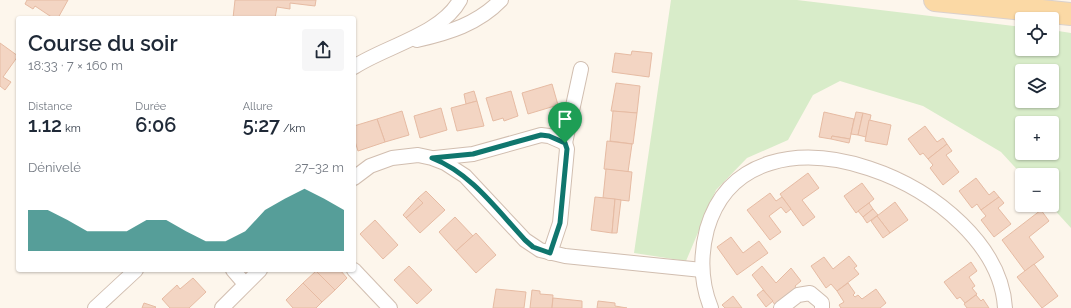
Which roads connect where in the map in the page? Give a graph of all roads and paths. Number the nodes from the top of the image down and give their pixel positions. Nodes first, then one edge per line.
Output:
1 (460, 0) edge
2 (501, 0) edge
3 (935, 0) edge
4 (1037, 0) edge
5 (1071, 5) edge
6 (1071, 14) edge
7 (401, 44) junction
8 (356, 66) edge
9 (581, 69) dead end
10 (565, 143) junction
11 (432, 158) junction
12 (356, 176) edge
13 (550, 253) junction
14 (702, 270) junction
15 (134, 272) edge
16 (235, 272) edge
17 (258, 272) edge
18 (356, 272) edge
19 (246, 284) junction
20 (95, 308) edge
21 (222, 308) edge
22 (390, 308) edge
23 (711, 308) edge
24 (781, 308) edge
25 (822, 308) edge
26 (1005, 308) edge

1 - 7 street
2 - 7 street
3 - 6 main road
4 - 5 main road
7 - 8 street
9 - 10 street
10 - 11 street
10 - 13 street
11 - 12 street
11 - 13 street
13 - 14 street
14 - 23 street
14 - 26 street
15 - 20 street
16 - 19 street
17 - 19 street
18 - 22 street
19 - 21 street
24 - 25 street

